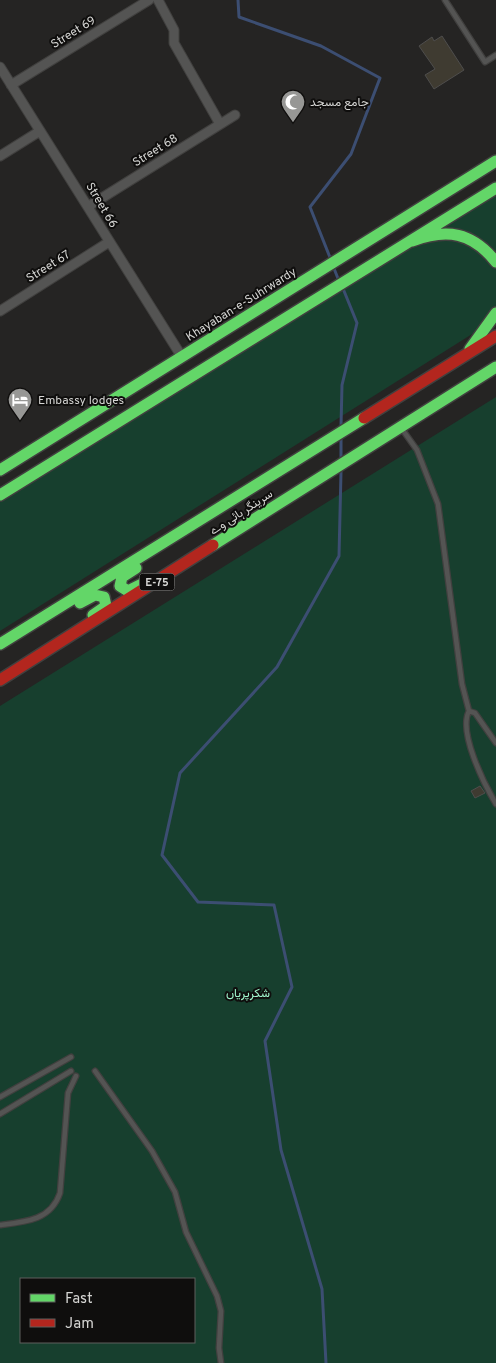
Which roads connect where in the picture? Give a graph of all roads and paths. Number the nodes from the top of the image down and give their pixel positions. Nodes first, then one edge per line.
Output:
1 (149, 0) edge
2 (158, 0) edge
3 (445, 0) edge
4 (496, 55) edge
5 (0, 67) edge
6 (11, 85) junction
7 (235, 115) dead end
8 (220, 124) junction
9 (40, 131) junction
10 (0, 156) edge
11 (496, 161) edge
12 (496, 188) edge
13 (89, 206) junction
14 (412, 241) junction
15 (109, 242) junction
16 (496, 262) edge
17 (284, 294) junction
18 (0, 311) edge
19 (295, 312) junction
20 (496, 313) edge
21 (496, 336) edge
22 (182, 357) junction
23 (464, 357) junction
24 (496, 367) edge
25 (400, 426) junction
26 (0, 470) edge
27 (266, 480) junction
28 (296, 493) junction
29 (0, 495) edge
30 (0, 644) edge
31 (0, 653) edge
32 (0, 672) edge
33 (0, 680) edge
34 (469, 711) junction
35 (496, 743) edge
36 (496, 804) edge
37 (71, 1057) dead end
38 (71, 1071) dead end
39 (95, 1071) dead end
40 (76, 1076) dead end
41 (0, 1097) edge
42 (0, 1114) edge
43 (0, 1225) edge
44 (221, 1363) edge

1 - 6 street, Street 69
2 - 8 street
3 - 4 lane
5 - 6 street, Street 66
6 - 9 street, Street 66
7 - 8 street, Street 68
8 - 13 street, Street 68
9 - 10 street
9 - 13 street, Street 66
11 - 17 main road, Khayaban-e-Suhrwardy
12 - 14 main road
13 - 15 street, Street 66
14 - 16 main road
14 - 19 main road
15 - 18 street, Street 67
15 - 22 street, Street 66
17 - 19 main road
17 - 22 main road, Khayaban-e-Suhrwardy
19 - 29 main road
20 - 23 main road
21 - 23 main road, سرینگر ہائی وے / E-75
22 - 26 main road, Khayaban-e-Suhrwardy
23 - 27 main road, سرینگر ہائی وے / E-75
24 - 25 main road, سرینگر ہائی وے / E-75
25 - 28 main road, سرینگر ہائی وے / E-75
25 - 34 lane
27 - 28 main road
27 - 30 main road, سرینگر ہائی وے / E-75
28 - 33 main road, سرینگر ہائی وے / E-75
31 - 32 main road
34 - 35 lane
34 - 36 lane
37 - 41 lane
38 - 42 lane
39 - 44 lane
40 - 43 lane

